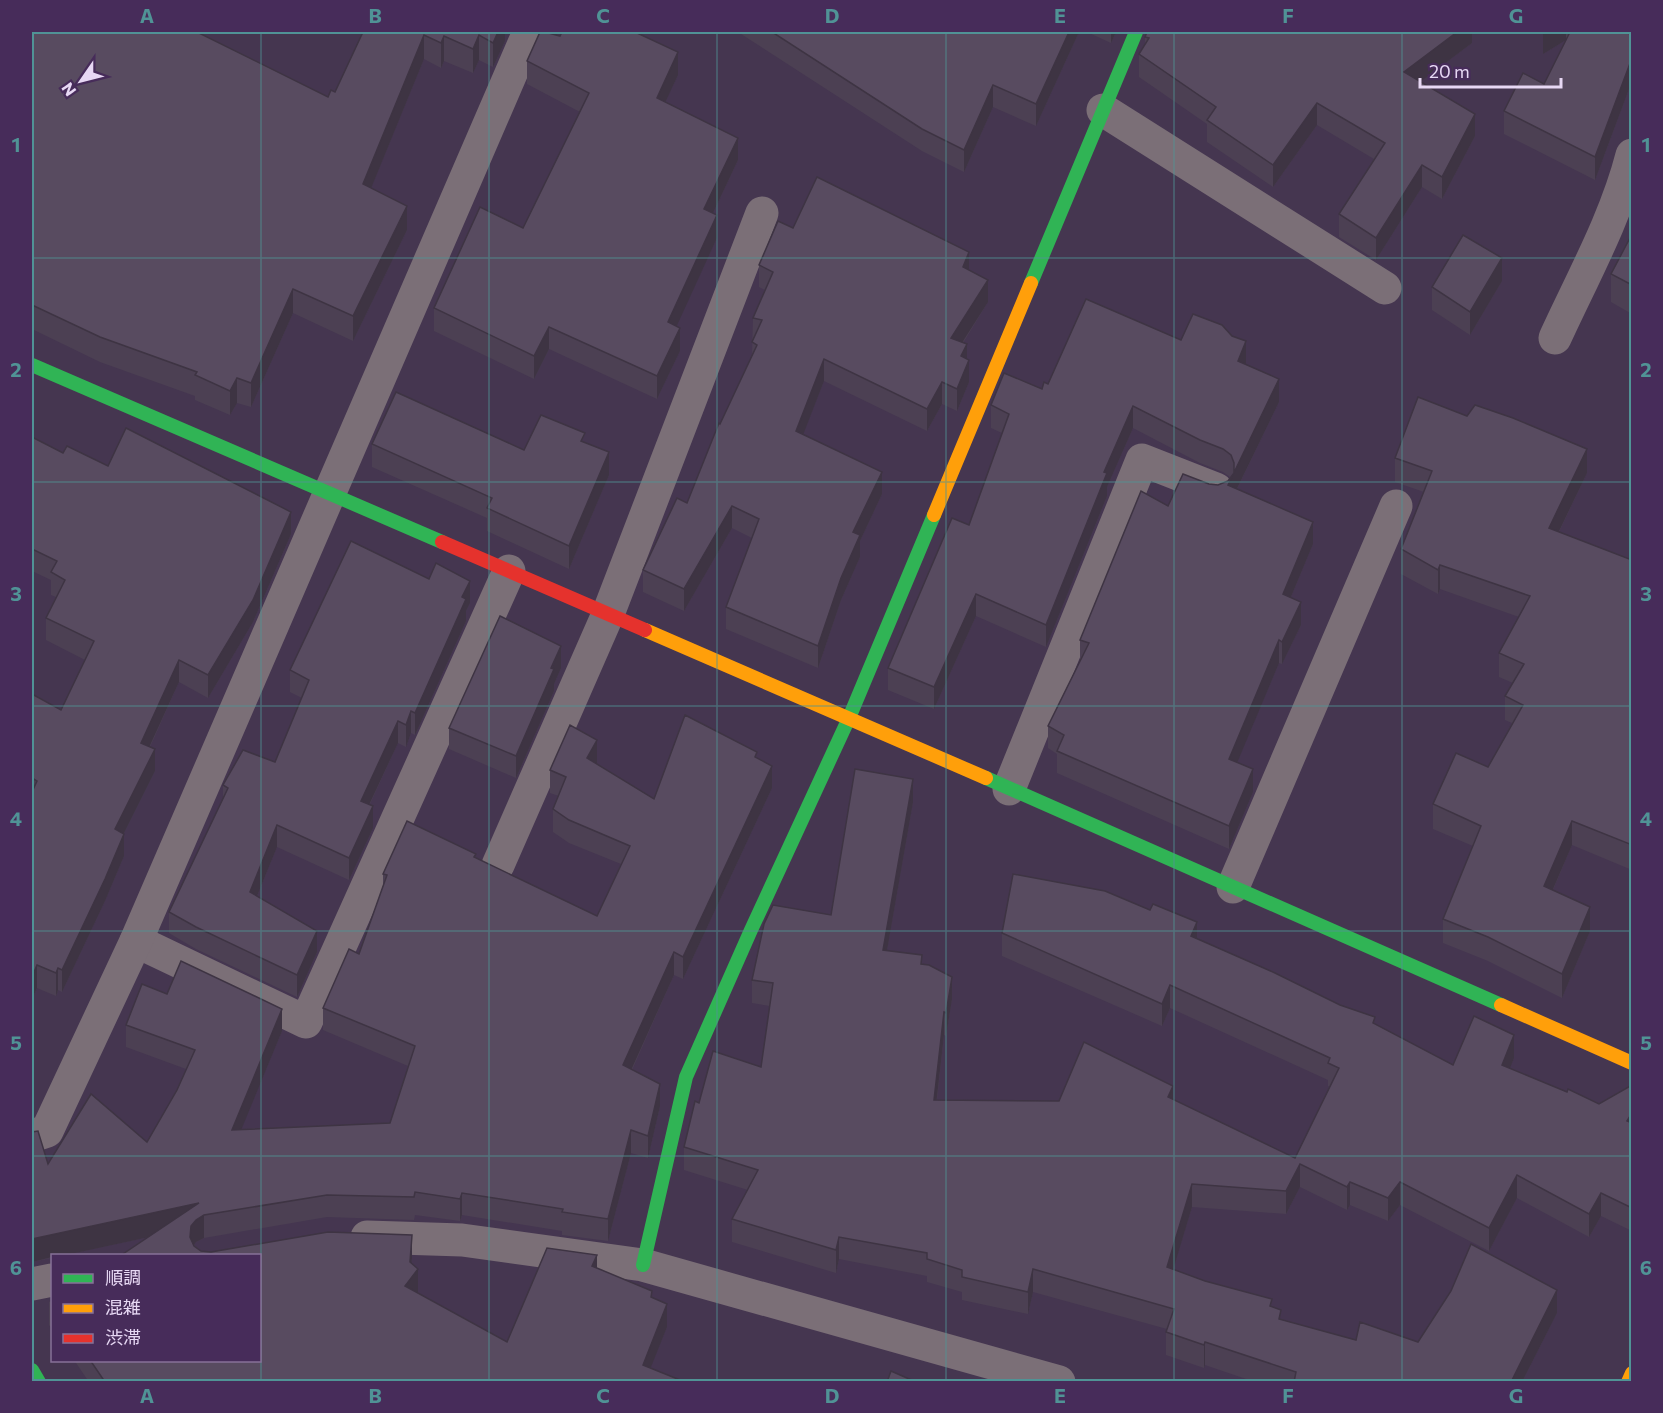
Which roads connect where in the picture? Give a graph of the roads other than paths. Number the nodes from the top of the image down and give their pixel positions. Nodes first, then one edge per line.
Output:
1 (529, 32) edge
2 (1136, 32) edge
3 (1103, 110) junction
4 (1632, 155) edge
5 (762, 213) dead end
6 (1385, 288) dead end
7 (1555, 338) dead end
8 (32, 365) edge
9 (1216, 489) edge
10 (329, 493) junction
11 (1396, 506) dead end
12 (508, 570) junction
13 (608, 614) junction
14 (849, 718) junction
15 (1009, 789) junction
16 (498, 864) dead end
17 (1233, 887) junction
18 (136, 941) junction
19 (1632, 1063) edge
20 (32, 1136) edge
21 (338, 1237) edge
22 (643, 1265) junction
23 (51, 1280) edge
24 (32, 1284) edge
25 (32, 1370) edge
26 (1632, 1373) edge
27 (39, 1382) edge
28 (1059, 1382) edge
29 (1628, 1382) edge

1 - 10 street
2 - 3 street
3 - 6 street
3 - 14 street
4 - 7 street
5 - 13 street
8 - 10 street
9 - 15 street
10 - 12 street
10 - 18 street
11 - 17 street
12 - 13 street
12 - 18 street
13 - 14 street
13 - 16 street
14 - 15 street
14 - 22 street
15 - 17 street
17 - 19 street
18 - 20 street
21 - 22 street
22 - 28 street
23 - 24 street
25 - 27 street
26 - 29 street

